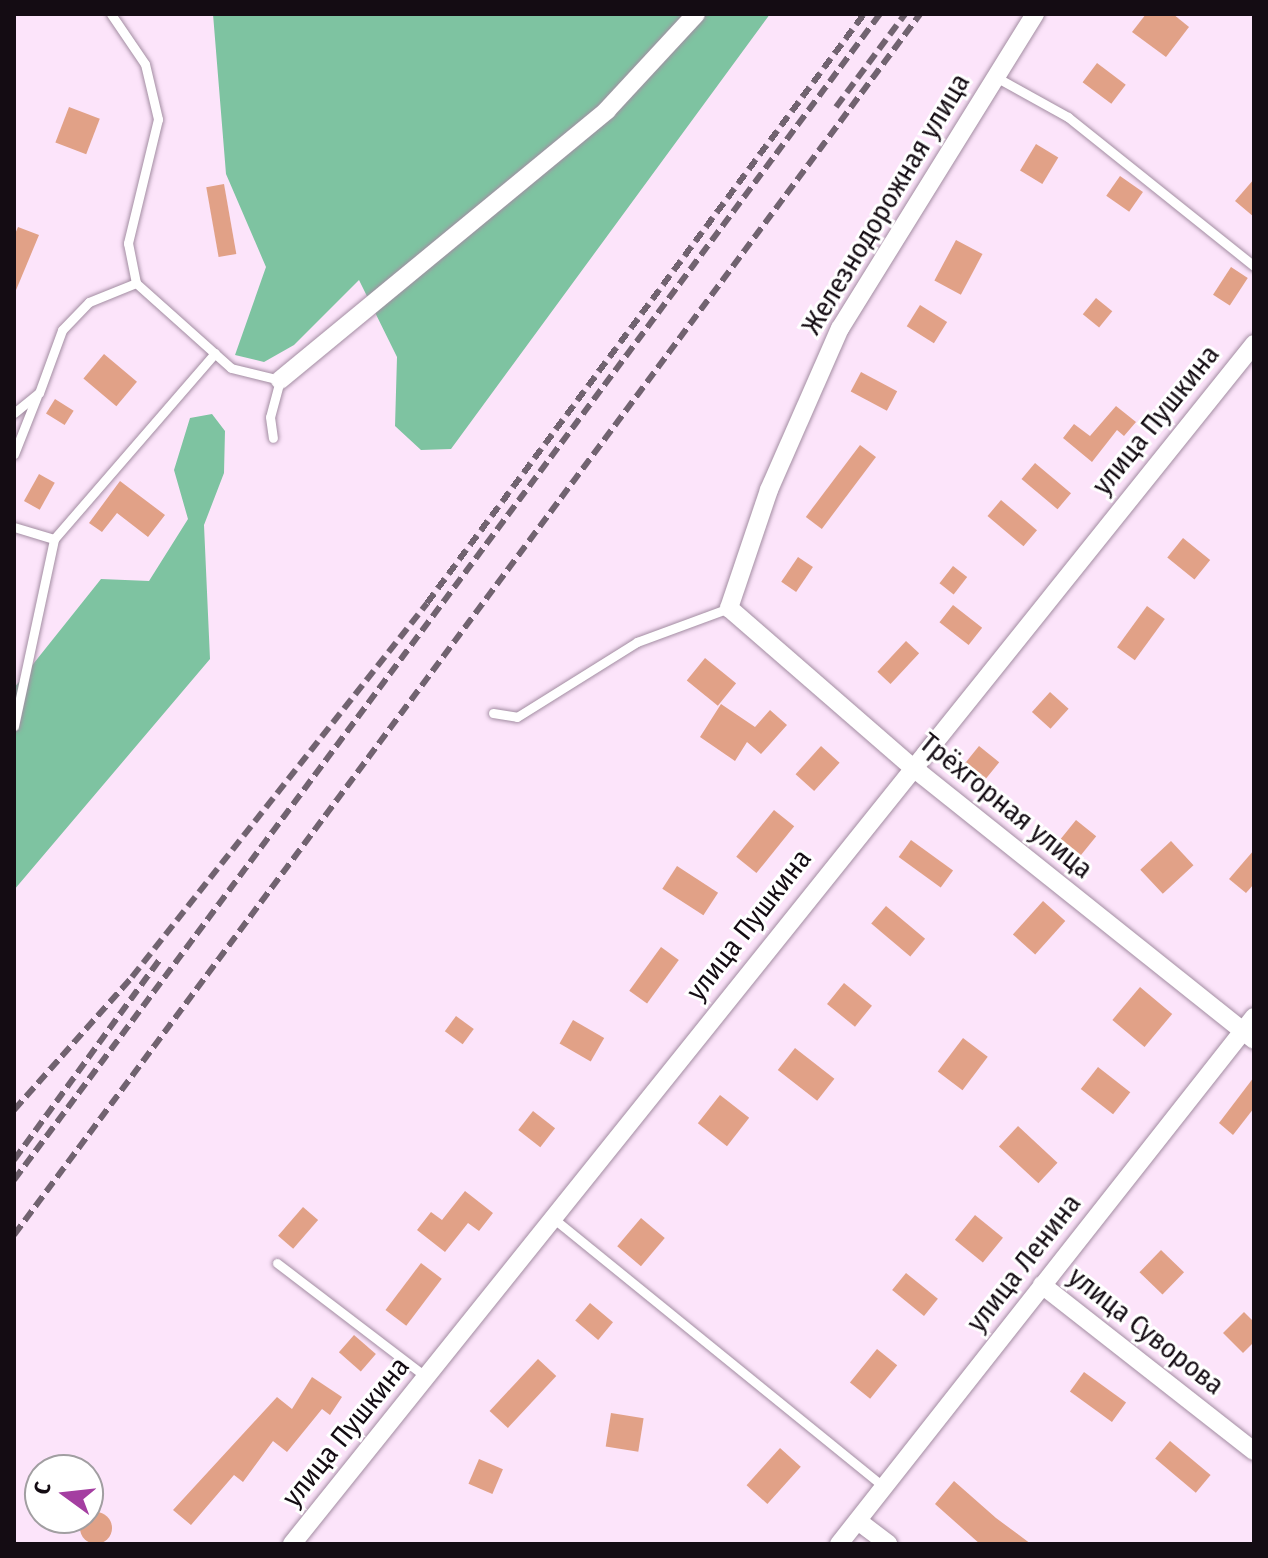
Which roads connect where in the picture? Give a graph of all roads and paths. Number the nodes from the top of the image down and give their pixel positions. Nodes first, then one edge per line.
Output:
1 (111, 14) edge
2 (696, 14) edge
3 (1035, 14) edge
4 (994, 76) junction
5 (1254, 266) edge
6 (136, 283) junction
7 (1254, 344) edge
8 (215, 353) junction
9 (280, 380) junction
10 (39, 393) junction
11 (14, 413) edge
12 (273, 438) dead end
13 (14, 454) edge
14 (14, 527) edge
15 (54, 539) junction
16 (729, 608) junction
17 (493, 713) dead end
18 (14, 726) edge
19 (911, 766) junction
20 (1250, 1030) edge
21 (553, 1218) junction
22 (277, 1263) dead end
23 (1042, 1285) junction
24 (426, 1377) junction
25 (1254, 1451) edge
26 (883, 1486) junction
27 (858, 1521) junction
28 (292, 1544) edge
29 (839, 1544) edge
30 (888, 1544) edge

1 - 6 lane
2 - 9 street
3 - 4 street, Железнодорожная улица
4 - 5 lane
4 - 16 street, Железнодорожная улица
6 - 8 lane
6 - 10 lane
7 - 19 street, улица Пушкина
8 - 9 lane
8 - 15 lane
9 - 12 lane
10 - 11 lane
10 - 13 lane
14 - 15 lane
15 - 18 lane
16 - 17 lane
16 - 19 street, Трёхгорная улица
19 - 20 street, Трёхгорная улица
19 - 21 street, улица Пушкина
20 - 23 street, улица Ленина
21 - 24 street, улица Пушкина
21 - 26 lane
22 - 24 lane
23 - 25 street, улица Суворова
23 - 26 street, улица Ленина
24 - 28 street, улица Пушкина
26 - 27 street, улица Ленина
27 - 29 street, улица Ленина
27 - 30 street

